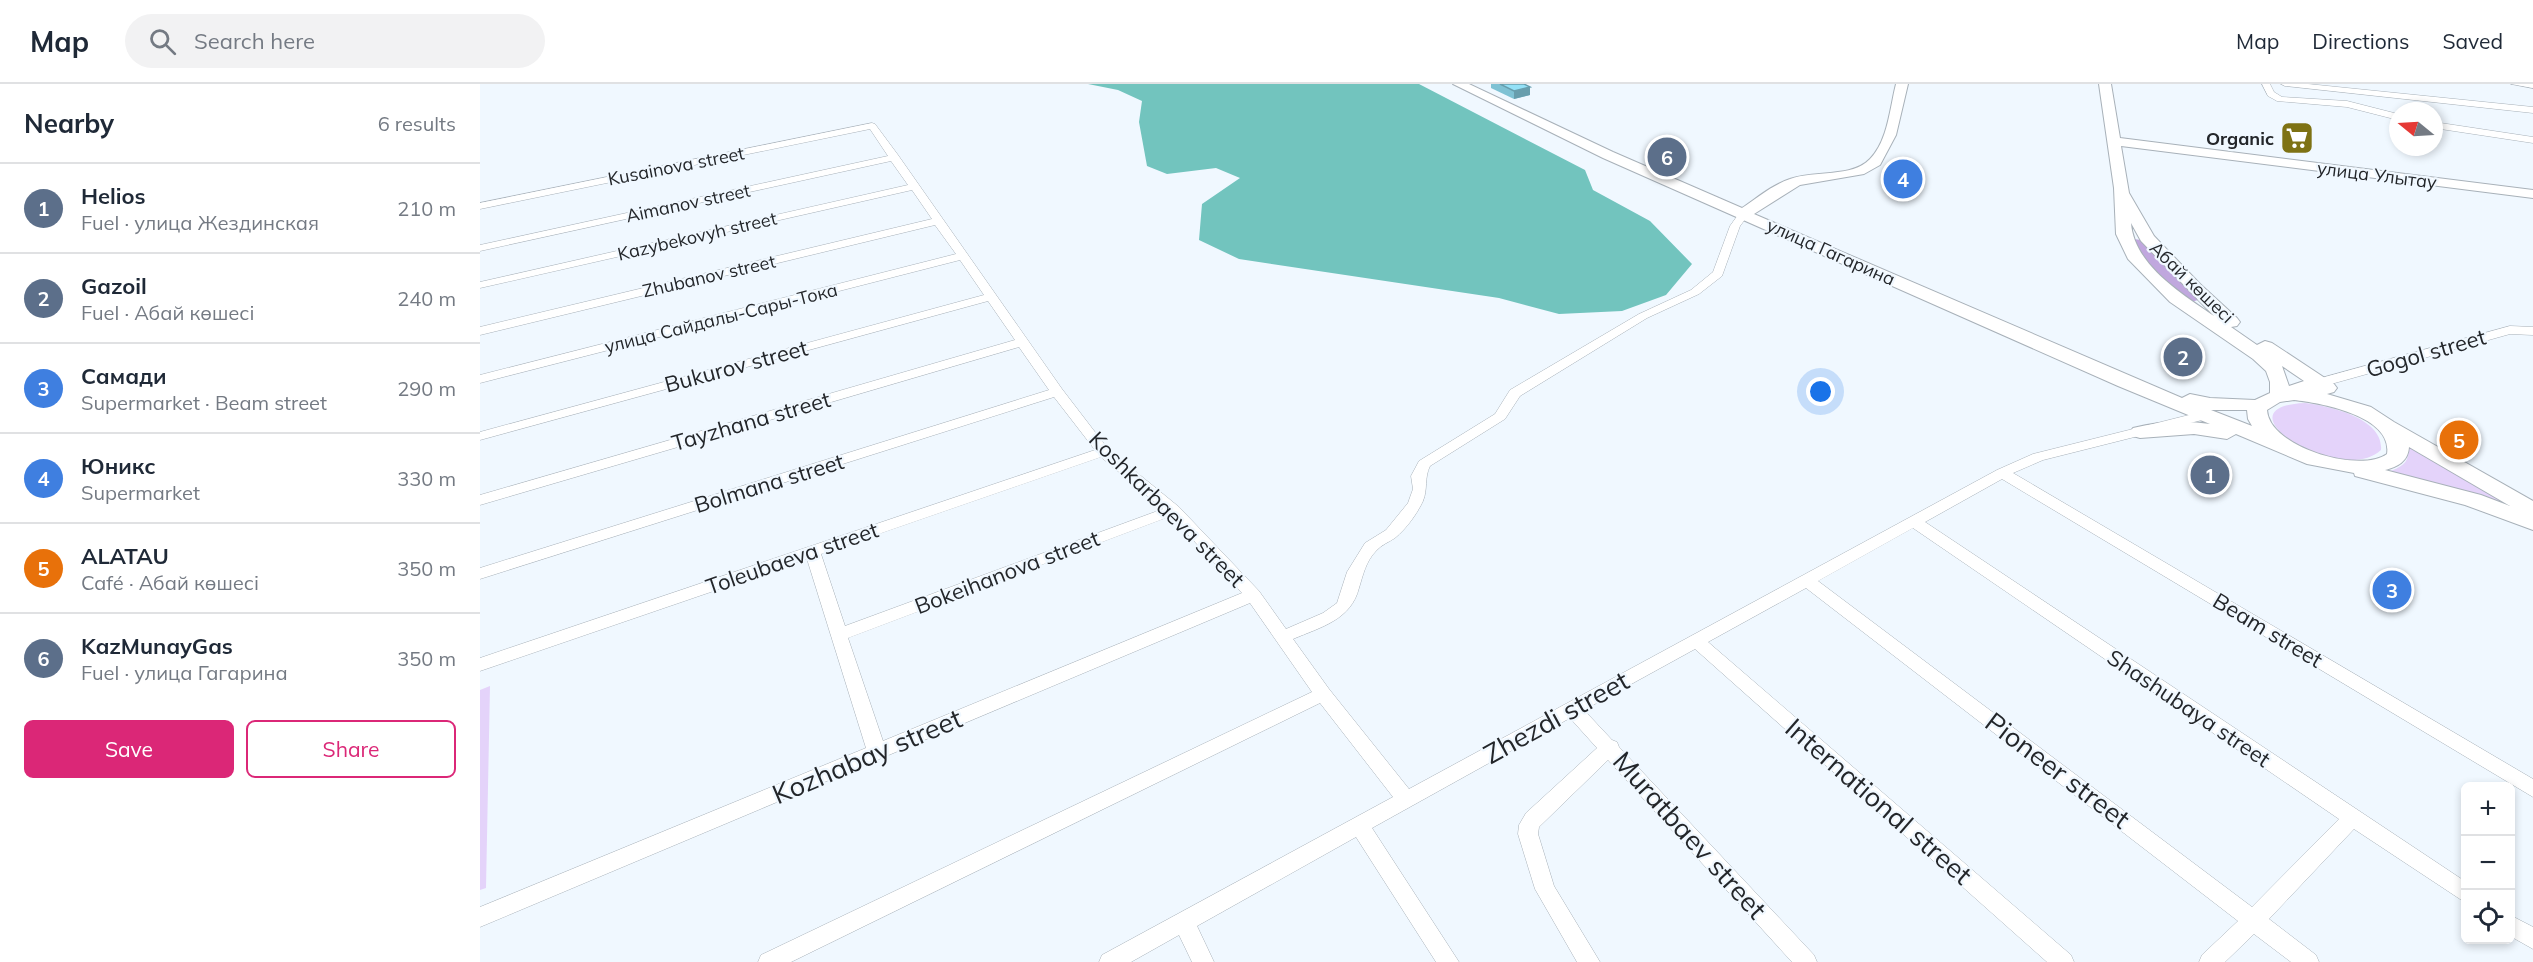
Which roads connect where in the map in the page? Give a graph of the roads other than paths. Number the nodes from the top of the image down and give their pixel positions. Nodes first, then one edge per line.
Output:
1 (1459, 84) edge
2 (1902, 84) edge
3 (2105, 84) edge
4 (2266, 84) edge
5 (2285, 84) edge
6 (2515, 84) edge
7 (2307, 85) edge
8 (2533, 86) edge
9 (2533, 110) edge
10 (2389, 115) edge
11 (872, 126) joint
12 (2443, 126) edge
13 (2533, 140) edge
14 (2114, 141) junction
15 (896, 158) junction
16 (914, 187) junction
17 (2121, 188) junction
18 (2533, 194) edge
19 (480, 206) edge
20 (1744, 214) junction
21 (938, 221) junction
22 (480, 248) edge
23 (962, 256) junction
24 (480, 285) edge
25 (991, 297) junction
26 (480, 331) edge
27 (2533, 331) edge
28 (1023, 342) junction
29 (480, 380) edge
30 (2125, 382) junction
31 (2319, 383) junction
32 (1057, 392) junction
33 (2274, 397) junction
34 (2248, 404) junction
35 (2205, 415) junction
36 (2375, 419) junction
37 (2140, 432) junction
38 (480, 436) edge
39 (1103, 452) junction
40 (2297, 452) junction
41 (2336, 465) junction
42 (2002, 473) junction
43 (480, 500) edge
44 (1174, 510) junction
45 (2533, 510) edge
46 (1913, 521) junction
47 (2533, 523) edge
48 (812, 551) junction
49 (480, 574) edge
50 (1806, 580) junction
51 (1253, 595) junction
52 (839, 635) junction
53 (1282, 636) junction
54 (1695, 640) junction
55 (480, 665) edge
56 (1323, 694) junction
57 (1572, 709) junction
58 (1610, 747) junction
59 (877, 752) junction
60 (2533, 789) edge
61 (1406, 799) junction
62 (2352, 818) junction
63 (1360, 826) junction
64 (2461, 891) edge
65 (480, 917) edge
66 (2254, 921) junction
67 (1184, 922) junction
68 (2515, 927) edge
69 (2533, 939) edge
70 (769, 962) edge
71 (1110, 962) edge
72 (1203, 962) edge
73 (1448, 962) edge
74 (1589, 962) edge
75 (1806, 962) edge
76 (2063, 962) edge
77 (2210, 962) edge
78 (2308, 962) edge

1 - 20 main road, улица Гагарина
2 - 20 main road
3 - 14 main road
4 - 10 street
5 - 7 street
6 - 8 street
7 - 9 street
11 - 15 street, Koshkarbaeva street
11 - 19 street, Kusainova street
12 - 13 street
14 - 17 main road
14 - 18 main road, улица Улытау
15 - 16 street, Koshkarbaeva street
15 - 22 street, Aimanov street
16 - 21 street, Koshkarbaeva street
16 - 24 street, Kazybekovyh street
17 - 31 main road, Абай көшесі
17 - 33 main road, Абай көшесі
20 - 30 main road, улица Гагарина
20 - 53 street
21 - 23 street, Koshkarbaeva street
21 - 26 street, Zhubanov street
23 - 25 street, Koshkarbaeva street
23 - 29 street, улица Сайдалы-Сары-Тока
25 - 28 street, Koshkarbaeva street
25 - 38 street, Bukurov street
27 - 31 street, Gogol street
28 - 32 street, Koshkarbaeva street
28 - 43 street, Tayzhana street
30 - 34 main road
30 - 35 main road, улица Гагарина
30 - 37 main road
31 - 33 main road
31 - 36 main road, Абай көшесі
32 - 39 street, Koshkarbaeva street
32 - 49 street, Bolmana street
33 - 34 main road
33 - 36 main road
33 - 40 main road
34 - 35 main road
35 - 37 street, Zhezdi street
35 - 40 main road, улица Гагарина
36 - 41 main road
36 - 45 main road, Абай көшесі
37 - 40 main road
37 - 42 street, Zhezdi street
39 - 44 street, Koshkarbaeva street
39 - 48 street, Toleubaeva street
40 - 41 main road
41 - 47 main road
42 - 46 street, Zhezdi street
42 - 60 street, Beam street
44 - 51 street, Koshkarbaeva street
44 - 52 street, Bokeihanova street
46 - 50 street, Zhezdi street
46 - 62 street, Shashubaya street
48 - 52 street
48 - 55 street, Toleubaeva street
50 - 54 street, Zhezdi street
50 - 66 street, Pioneer street
51 - 53 street, Koshkarbaeva street
51 - 59 street, Kozhabay street
52 - 59 street
53 - 56 street, Koshkarbaeva street
54 - 57 street, Zhezdi street
54 - 76 street, International street
56 - 61 street, Koshkarbaeva street
56 - 70 street
57 - 58 street, Muratbaev street
57 - 61 street, Zhezdi street
58 - 74 street
58 - 75 street, Muratbaev street
59 - 65 street, Kozhabay street
61 - 63 street, Zhezdi street
62 - 64 street, Shashubaya street
62 - 66 street
63 - 67 street, Zhezdi street
63 - 73 street
66 - 77 street
66 - 78 street, Pioneer street
67 - 71 street, Zhezdi street
67 - 72 street
68 - 69 street

